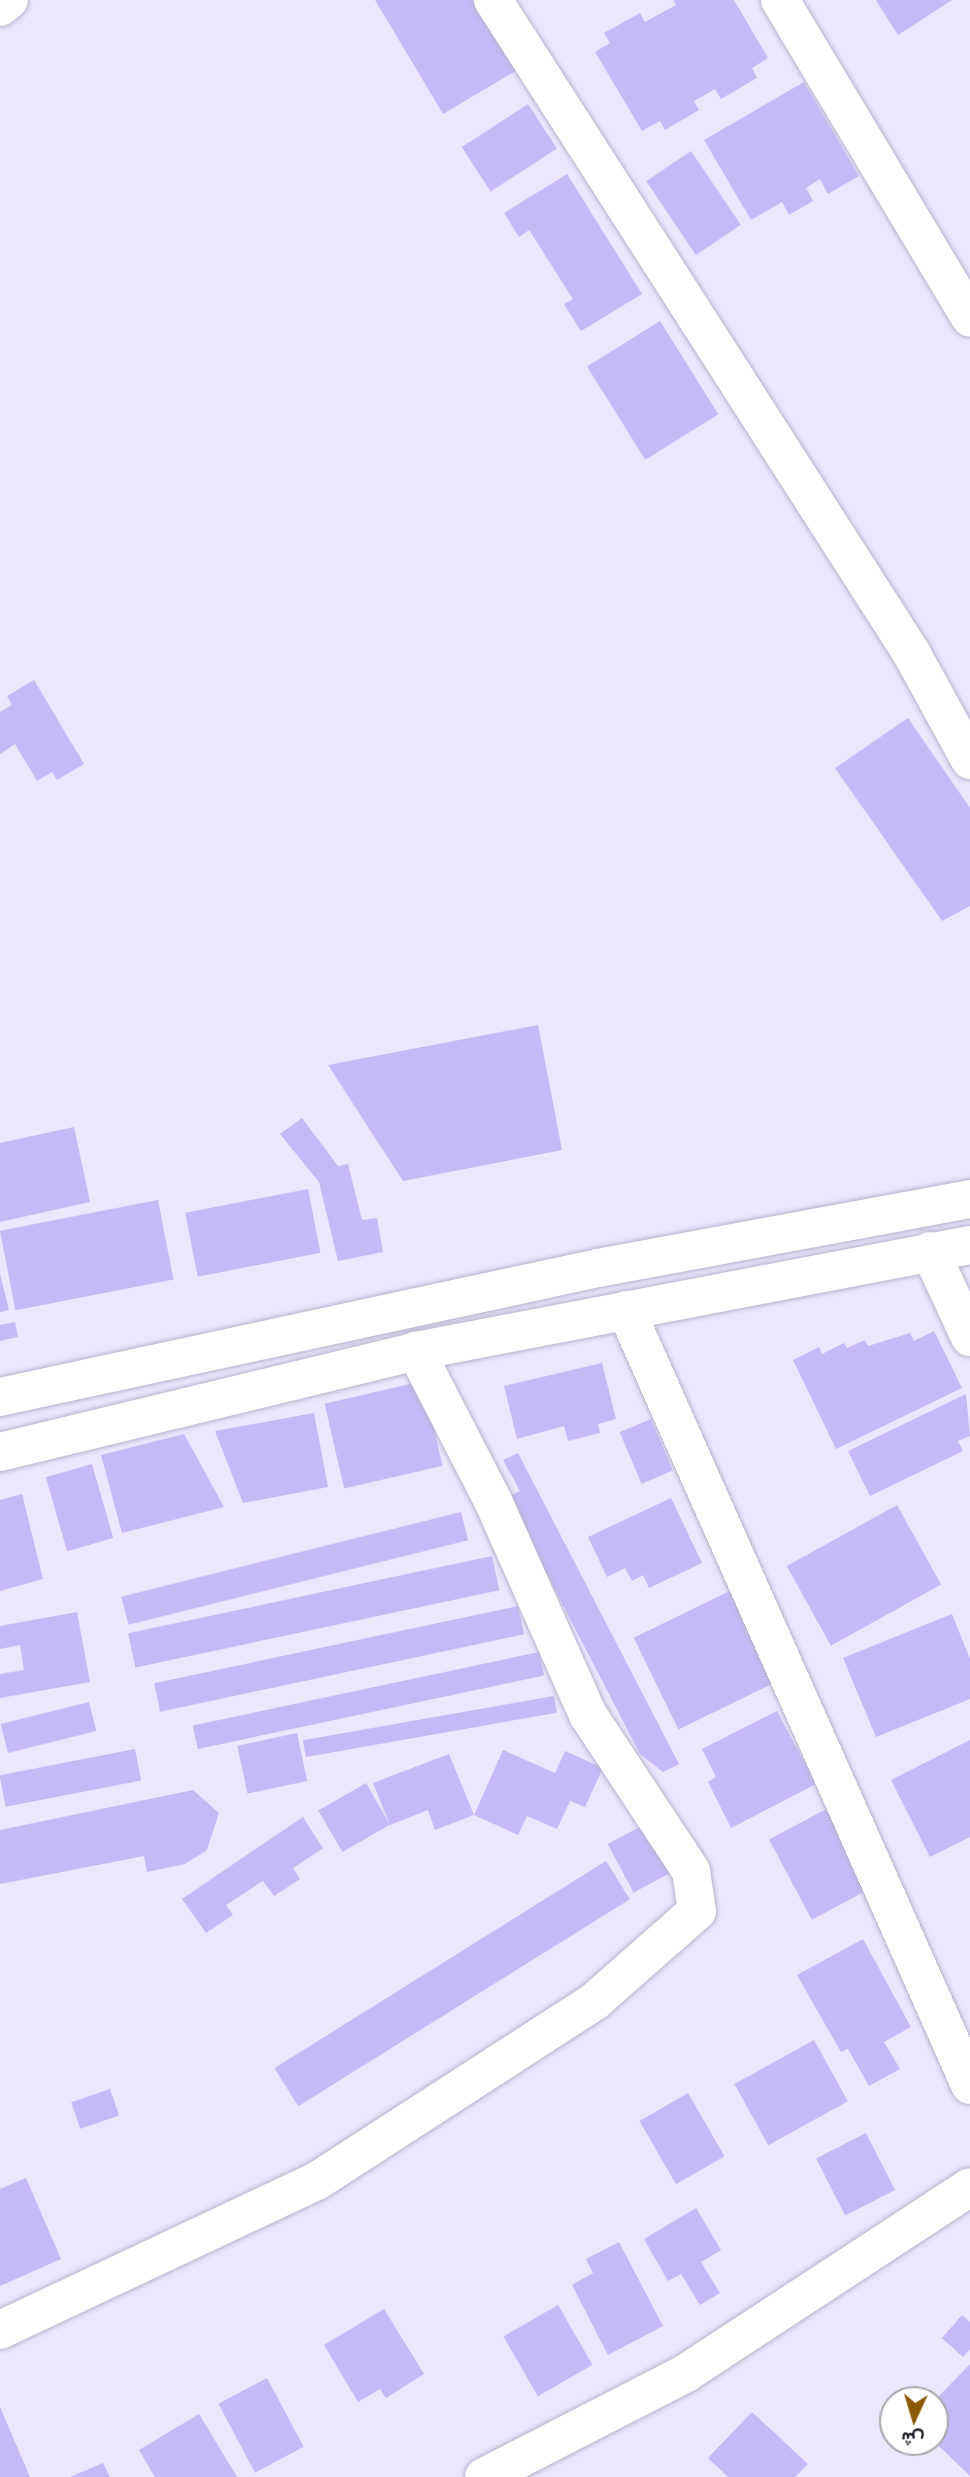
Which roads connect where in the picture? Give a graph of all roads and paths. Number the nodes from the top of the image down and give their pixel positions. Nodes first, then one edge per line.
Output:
1 (9, 0) edge
2 (493, 0) edge
3 (780, 0) edge
4 (0, 8) edge
5 (970, 318) edge
6 (970, 760) edge
7 (970, 1199) edge
8 (970, 1245) edge
9 (930, 1251) junction
10 (626, 1310) junction
11 (970, 1337) edge
12 (416, 1351) junction
13 (0, 1397) edge
14 (0, 1452) edge
15 (970, 2085) edge
16 (970, 2187) edge
17 (0, 2330) edge
18 (484, 2477) edge

1 - 4 street
2 - 6 street
3 - 5 street
7 - 13 street
8 - 9 street
9 - 10 street
9 - 11 street
10 - 12 street
10 - 15 street
12 - 14 street
12 - 17 street
16 - 18 street

